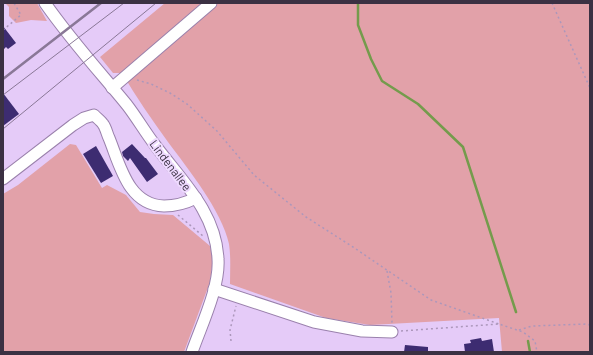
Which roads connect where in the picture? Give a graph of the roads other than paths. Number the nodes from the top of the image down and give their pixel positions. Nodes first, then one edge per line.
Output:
1 (46, 3) edge
2 (211, 3) edge
3 (112, 88) junction
4 (3, 179) edge
5 (196, 198) junction
6 (214, 289) junction
7 (392, 332) road end
8 (192, 352) edge

1 - 3 street, Lindenallee
2 - 3 street
3 - 5 street, Lindenallee
4 - 5 street
5 - 6 street, Lindenallee
6 - 7 street
6 - 8 street, Lindenallee

